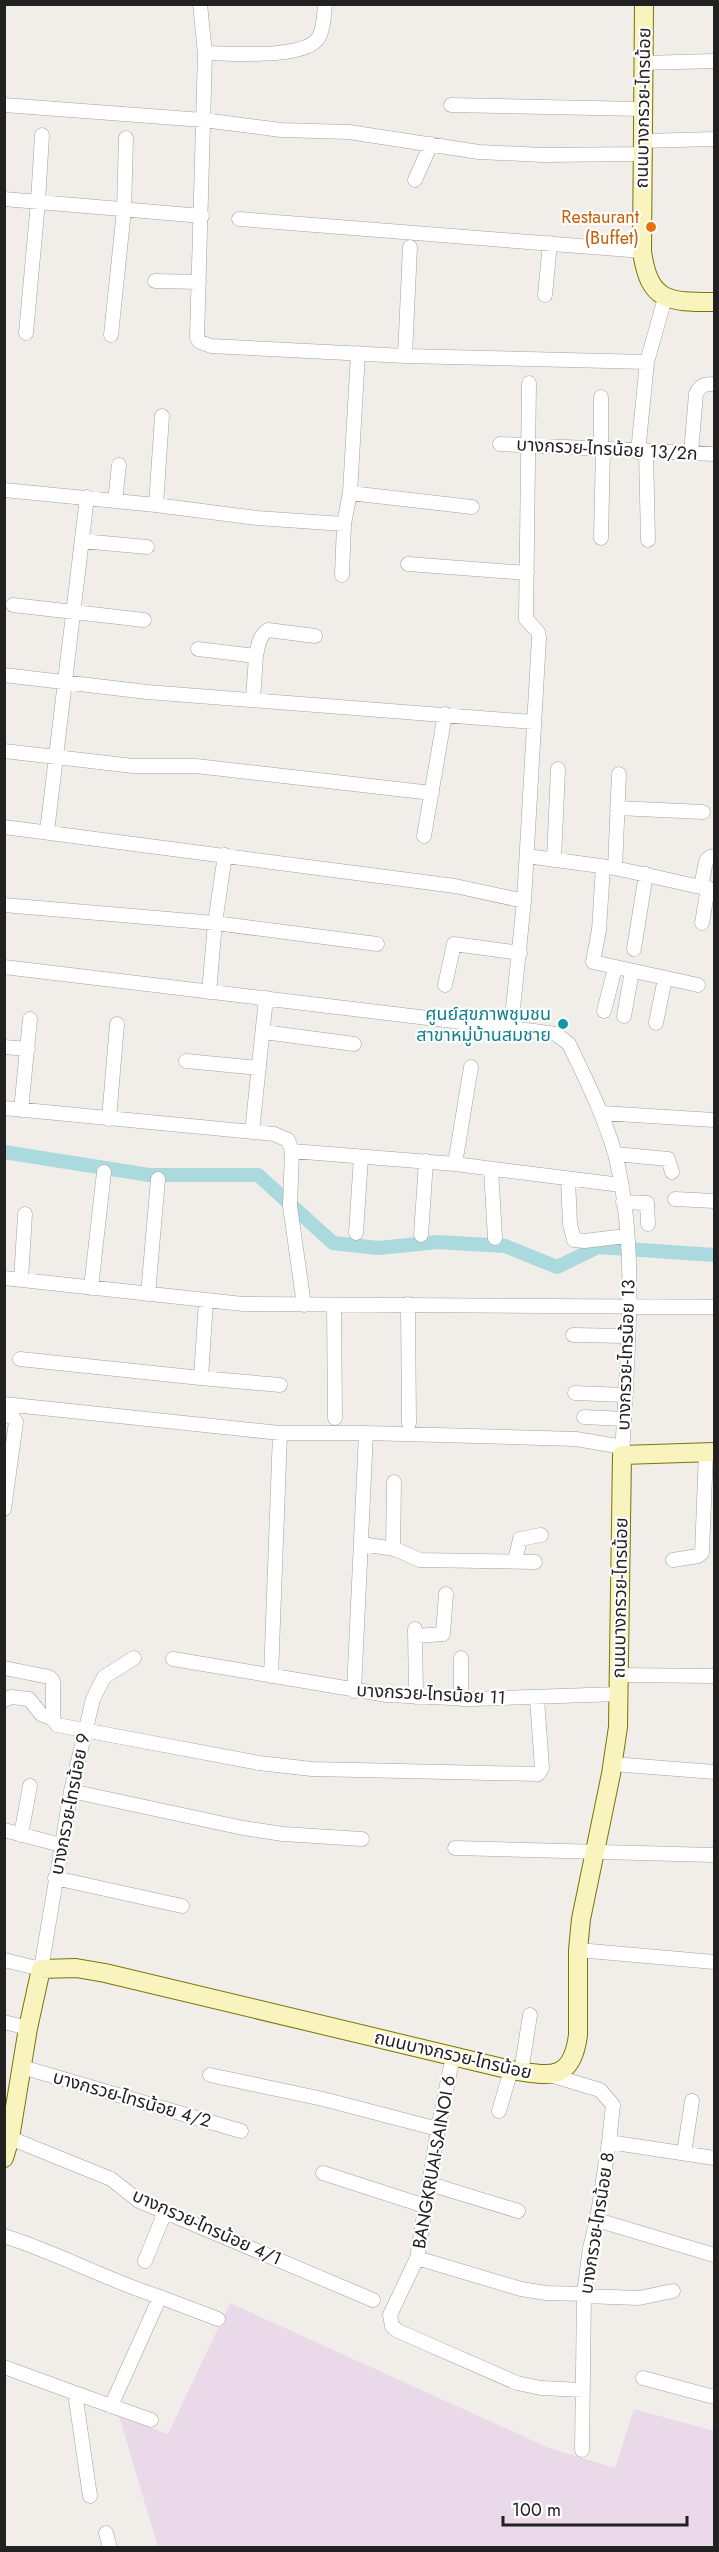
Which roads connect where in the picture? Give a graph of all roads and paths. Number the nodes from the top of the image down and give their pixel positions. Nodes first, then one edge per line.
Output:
1 (200, 4) edge
2 (325, 4) edge
3 (644, 4) edge
4 (206, 53) junction
5 (714, 61) edge
6 (642, 63) junction
7 (4, 105) edge
8 (451, 105) dead end
9 (642, 109) junction
10 (203, 120) junction
11 (42, 135) dead end
12 (126, 138) dead end
13 (714, 139) edge
14 (431, 144) junction
15 (643, 148) junction
16 (415, 180) dead end
17 (4, 199) edge
18 (38, 202) junction
19 (124, 210) junction
20 (202, 216) junction
21 (239, 219) dead end
22 (549, 243) junction
23 (410, 247) dead end
24 (642, 251) junction
25 (155, 281) dead end
26 (199, 282) junction
27 (545, 295) dead end
28 (665, 298) junction
29 (714, 302) edge
30 (26, 333) dead end
31 (111, 334) dead end
32 (358, 353) junction
33 (405, 356) junction
34 (647, 362) junction
35 (529, 383) dead end
36 (714, 384) edge
37 (601, 397) dead end
38 (162, 416) dead end
39 (500, 444) dead end
40 (529, 446) junction
41 (602, 449) junction
42 (642, 452) junction
43 (691, 453) junction
44 (714, 454) edge
45 (119, 465) dead end
46 (4, 490) edge
47 (350, 493) junction
48 (87, 497) junction
49 (115, 501) junction
50 (156, 505) junction
51 (472, 507) dead end
52 (344, 524) junction
53 (601, 538) dead end
54 (648, 540) dead end
55 (82, 541) junction
56 (147, 547) dead end
57 (408, 564) dead end
58 (527, 573) junction
59 (342, 575) dead end
60 (13, 605) dead end
61 (74, 611) junction
62 (144, 620) dead end
63 (315, 636) dead end
64 (198, 649) dead end
65 (256, 656) junction
66 (4, 675) edge
67 (65, 683) junction
68 (253, 699) junction
69 (445, 714) junction
70 (533, 722) junction
71 (4, 751) edge
72 (57, 757) junction
73 (558, 769) dead end
74 (619, 774) dead end
75 (432, 793) junction
76 (617, 808) junction
77 (703, 812) dead end
78 (4, 827) edge
79 (47, 832) junction
80 (424, 836) dead end
81 (225, 855) junction
82 (527, 856) junction
83 (714, 857) edge
84 (554, 860) junction
85 (609, 868) junction
86 (646, 874) junction
87 (708, 888) edge
88 (524, 901) junction
89 (4, 905) edge
90 (215, 923) junction
91 (702, 923) dead end
92 (377, 944) dead end
93 (634, 949) dead end
94 (520, 953) junction
95 (4, 968) edge
96 (615, 968) junction
97 (632, 971) junction
98 (665, 978) junction
99 (698, 984) dead end
100 (445, 985) dead end
101 (209, 992) junction
102 (266, 998) junction
103 (604, 1011) dead end
104 (624, 1016) dead end
105 (30, 1019) dead end
106 (117, 1023) dead end
107 (656, 1023) dead end
108 (511, 1028) junction
109 (264, 1032) junction
110 (354, 1044) dead end
111 (4, 1047) edge
112 (28, 1049) junction
113 (186, 1061) dead end
114 (471, 1067) dead end
115 (259, 1068) junction
116 (4, 1108) edge
117 (21, 1110) junction
118 (602, 1113) junction
119 (109, 1119) junction
120 (714, 1119) edge
121 (252, 1132) junction
122 (292, 1151) junction
123 (615, 1154) junction
124 (362, 1157) junction
125 (426, 1161) junction
126 (455, 1164) junction
127 (491, 1169) junction
128 (104, 1172) dead end
129 (672, 1172) dead end
130 (158, 1179) dead end
131 (568, 1179) junction
132 (621, 1185) junction
133 (675, 1199) dead end
134 (714, 1201) edge
135 (623, 1202) junction
136 (25, 1214) dead end
137 (648, 1224) dead end
138 (356, 1233) dead end
139 (421, 1235) dead end
140 (495, 1238) dead end
141 (627, 1245) junction
142 (4, 1278) edge
143 (21, 1280) junction
144 (91, 1288) junction
145 (148, 1294) junction
146 (206, 1301) junction
147 (408, 1304) junction
148 (304, 1305) junction
149 (334, 1305) junction
150 (628, 1305) junction
151 (714, 1307) edge
152 (573, 1335) dead end
153 (627, 1336) junction
154 (20, 1359) dead end
155 (201, 1378) junction
156 (280, 1385) dead end
157 (575, 1393) dead end
158 (625, 1395) junction
159 (4, 1404) edge
160 (4, 1415) edge
161 (336, 1418) dead end
162 (584, 1418) dead end
163 (624, 1419) junction
164 (409, 1423) dead end
165 (280, 1433) junction
166 (366, 1433) junction
167 (623, 1444) junction
168 (710, 1452) edge
169 (394, 1482) dead end
170 (4, 1509) edge
171 (541, 1535) dead end
172 (361, 1544) junction
173 (393, 1549) junction
174 (673, 1560) dead end
175 (516, 1561) junction
176 (535, 1562) dead end
177 (446, 1594) dead end
178 (134, 1658) dead end
179 (461, 1658) dead end
180 (173, 1659) dead end
181 (4, 1668) edge
182 (619, 1675) junction
183 (271, 1676) junction
184 (714, 1676) edge
185 (354, 1691) junction
186 (619, 1694) junction
187 (416, 1697) junction
188 (461, 1699) junction
189 (537, 1699) junction
190 (4, 1700) edge
191 (53, 1719) junction
192 (84, 1730) junction
193 (614, 1764) junction
194 (714, 1772) edge
195 (30, 1786) dead end
196 (71, 1791) junction
197 (4, 1830) edge
198 (21, 1834) junction
199 (362, 1839) dead end
200 (61, 1845) junction
201 (455, 1848) dead end
202 (595, 1852) junction
203 (714, 1855) edge
204 (55, 1878) junction
205 (182, 1906) dead end
206 (578, 1950) junction
207 (4, 1960) edge
208 (714, 1962) edge
209 (41, 1969) junction
210 (531, 2015) dead end
211 (4, 2022) edge
212 (28, 2028) junction
213 (453, 2056) junction
214 (22, 2067) junction
215 (516, 2071) junction
216 (210, 2075) dead end
217 (550, 2075) junction
218 (692, 2101) dead end
219 (499, 2111) dead end
220 (438, 2129) junction
221 (241, 2131) dead end
222 (609, 2142) junction
223 (6, 2151) edge
224 (684, 2152) junction
225 (714, 2158) edge
226 (323, 2173) dead end
227 (430, 2184) junction
228 (425, 2206) junction
229 (518, 2211) dead end
230 (165, 2212) junction
231 (597, 2220) junction
232 (4, 2236) edge
233 (714, 2255) edge
234 (417, 2258) junction
235 (146, 2261) dead end
236 (673, 2290) dead end
237 (584, 2295) junction
238 (160, 2297) junction
239 (373, 2300) dead end
240 (218, 2319) dead end
241 (4, 2367) edge
242 (643, 2378) dead end
243 (583, 2390) junction
244 (75, 2393) junction
245 (714, 2397) edge
246 (111, 2406) junction
247 (151, 2420) dead end
248 (582, 2450) dead end
249 (90, 2496) dead end
250 (106, 2533) dead end
251 (110, 2547) edge

1 - 4 street
2 - 4 street
3 - 6 main road, ถนนบางกรวย-ไทรน้อย
4 - 10 street
5 - 6 street
6 - 9 main road, ถนนบางกรวย-ไทรน้อย
7 - 10 street
8 - 9 street
9 - 15 main road, ถนนบางกรวย-ไทรน้อย
10 - 14 street
10 - 20 street
11 - 18 street
12 - 19 street
13 - 15 street
14 - 15 street
14 - 16 street
15 - 24 main road, ถนนบางกรวย-ไทรน้อย
17 - 18 street
18 - 19 street
18 - 30 street
19 - 20 street
19 - 31 street
20 - 26 street
21 - 22 street
22 - 24 street
22 - 27 street
23 - 33 street
24 - 28 main road, ถนนบางกรวย-ไทรน้อย
25 - 26 street
26 - 32 street
28 - 29 main road
28 - 34 street
32 - 33 street
32 - 47 street
33 - 34 street
34 - 42 street
35 - 40 street
36 - 43 street
37 - 41 street
38 - 50 street
39 - 40 street, บางกรวย-ไทรน้อย 13/2ก
40 - 41 street, บางกรวย-ไทรน้อย 13/2ก
40 - 58 street
41 - 42 street, บางกรวย-ไทรน้อย 13/2ก
41 - 53 street
42 - 43 street, บางกรวย-ไทรน้อย 13/2ก
42 - 54 street
43 - 44 street, บางกรวย-ไทรน้อย 13/2ก
45 - 49 street
46 - 48 street
47 - 51 street
47 - 52 street
48 - 49 street
48 - 55 street
49 - 50 street
50 - 52 street
52 - 59 street
55 - 56 street
55 - 61 street
57 - 58 street
58 - 70 street
60 - 61 street
61 - 62 street
61 - 67 street
63 - 65 street
64 - 65 street
65 - 68 street
66 - 67 street
67 - 68 street
67 - 72 street
68 - 69 street
69 - 70 street
69 - 75 street
70 - 82 street
71 - 72 street
72 - 75 street
72 - 79 street
73 - 84 street
74 - 76 street
75 - 80 street
76 - 77 street
76 - 85 street
78 - 79 street
79 - 81 street
81 - 88 street
81 - 90 street
82 - 84 street
82 - 88 street
83 - 87 street
84 - 85 street
85 - 86 street
85 - 96 street
86 - 87 street
86 - 93 street
87 - 91 street
88 - 94 street
89 - 90 street
90 - 92 street
90 - 101 street
94 - 100 street
94 - 108 street
95 - 101 street
96 - 97 street
96 - 103 street
97 - 98 street
97 - 104 street
98 - 99 street
98 - 107 street
101 - 102 street
102 - 108 street
102 - 109 street
105 - 112 street
106 - 119 street
108 - 118 street, บางกรวย-ไทรน้อย 13
109 - 110 street
109 - 115 street
111 - 112 street
112 - 117 street
113 - 115 street
114 - 126 street
115 - 121 street
116 - 117 street
117 - 119 street
118 - 120 street
118 - 123 street, บางกรวย-ไทรน้อย 13
119 - 121 street
121 - 122 street
122 - 124 street
122 - 148 street
123 - 129 street
123 - 132 street, บางกรวย-ไทรน้อย 13
124 - 125 street
124 - 138 street
125 - 126 street
125 - 139 street
126 - 127 street
127 - 131 street
127 - 140 street
128 - 144 street
130 - 145 street
131 - 132 street
131 - 141 street
132 - 135 street, บางกรวย-ไทรน้อย 13
133 - 134 street
135 - 137 street
135 - 141 street, บางกรวย-ไทรน้อย 13
136 - 143 street
141 - 150 street, บางกรวย-ไทรน้อย 13
142 - 143 street
143 - 144 street
144 - 145 street
145 - 146 street
146 - 148 street
146 - 155 street
147 - 149 street
147 - 150 street
147 - 164 street
148 - 149 street
149 - 161 street
150 - 151 street
150 - 153 street, บางกรวย-ไทรน้อย 13
152 - 153 street
153 - 158 street, บางกรวย-ไทรน้อย 13
154 - 155 street
155 - 156 street
157 - 158 street
158 - 163 street, บางกรวย-ไทรน้อย 13
159 - 165 street
160 - 170 street
162 - 163 street
163 - 167 street, บางกรวย-ไทรน้อย 13
165 - 166 street
165 - 183 street
166 - 167 street
166 - 172 street
167 - 168 main road
167 - 182 main road, ถนนบางกรวย-ไทรน้อย
168 - 174 street
169 - 173 street
171 - 175 street
172 - 173 street
172 - 185 street
173 - 175 street
175 - 176 street
177 - 187 street
178 - 192 street, บางกรวย-ไทรน้อย 9
179 - 188 street
180 - 183 street, บางกรวย-ไทรน้อย 11
181 - 191 street
182 - 184 street
182 - 186 main road, ถนนบางกรวย-ไทรน้อย
183 - 185 street, บางกรวย-ไทรน้อย 11
185 - 187 street, บางกรวย-ไทรน้อย 11
186 - 189 street, บางกรวย-ไทรน้อย 11
186 - 193 main road, ถนนบางกรวย-ไทรน้อย
187 - 188 street, บางกรวย-ไทรน้อย 11
188 - 189 street, บางกรวย-ไทรน้อย 11
189 - 192 street
190 - 191 street
191 - 192 street
192 - 196 street, บางกรวย-ไทรน้อย 9
193 - 194 street
193 - 202 main road, ถนนบางกรวย-ไทรน้อย
195 - 198 street
196 - 199 street
196 - 200 street, บางกรวย-ไทรน้อย 9
197 - 198 street
198 - 200 street
200 - 204 street, บางกรวย-ไทรน้อย 9
201 - 202 street
202 - 203 street
202 - 206 main road, ถนนบางกรวย-ไทรน้อย
204 - 205 street
204 - 209 street, บางกรวย-ไทรน้อย 9
206 - 208 street
206 - 217 main road, ถนนบางกรวย-ไทรน้อย
207 - 209 street
209 - 212 main road
209 - 213 main road, ถนนบางกรวย-ไทรน้อย
210 - 215 street
211 - 212 street
212 - 214 main road
213 - 215 main road, ถนนบางกรวย-ไทรน้อย
213 - 220 street, BANGKRUAI-SAINOI 6
214 - 221 street, บางกรวย-ไทรน้อย 4/2
214 - 223 main road
215 - 217 main road, ถนนบางกรวย-ไทรน้อย
215 - 219 street
216 - 220 street
217 - 222 street, บางกรวย-ไทรน้อย 8
218 - 224 street
220 - 227 street, BANGKRUAI-SAINOI 6
222 - 224 street
222 - 231 street, บางกรวย-ไทรน้อย 8
223 - 230 street, บางกรวย-ไทรน้อย 4/1
224 - 225 street
226 - 228 street
227 - 228 street, BANGKRUAI-SAINOI 6
227 - 229 street
228 - 234 street, BANGKRUAI-SAINOI 6
230 - 235 street
230 - 239 street, บางกรวย-ไทรน้อย 4/1
231 - 233 street
231 - 237 street, บางกรวย-ไทรน้อย 8
232 - 238 street
234 - 237 street
234 - 243 street, BANGKRUAI-SAINOI 6
236 - 237 street
237 - 243 street, บางกรวย-ไทรน้อย 8
238 - 240 street
238 - 246 street
241 - 244 street
242 - 245 street
243 - 248 street, บางกรวย-ไทรน้อย 8
244 - 246 street
244 - 249 street
246 - 247 street
250 - 251 street

